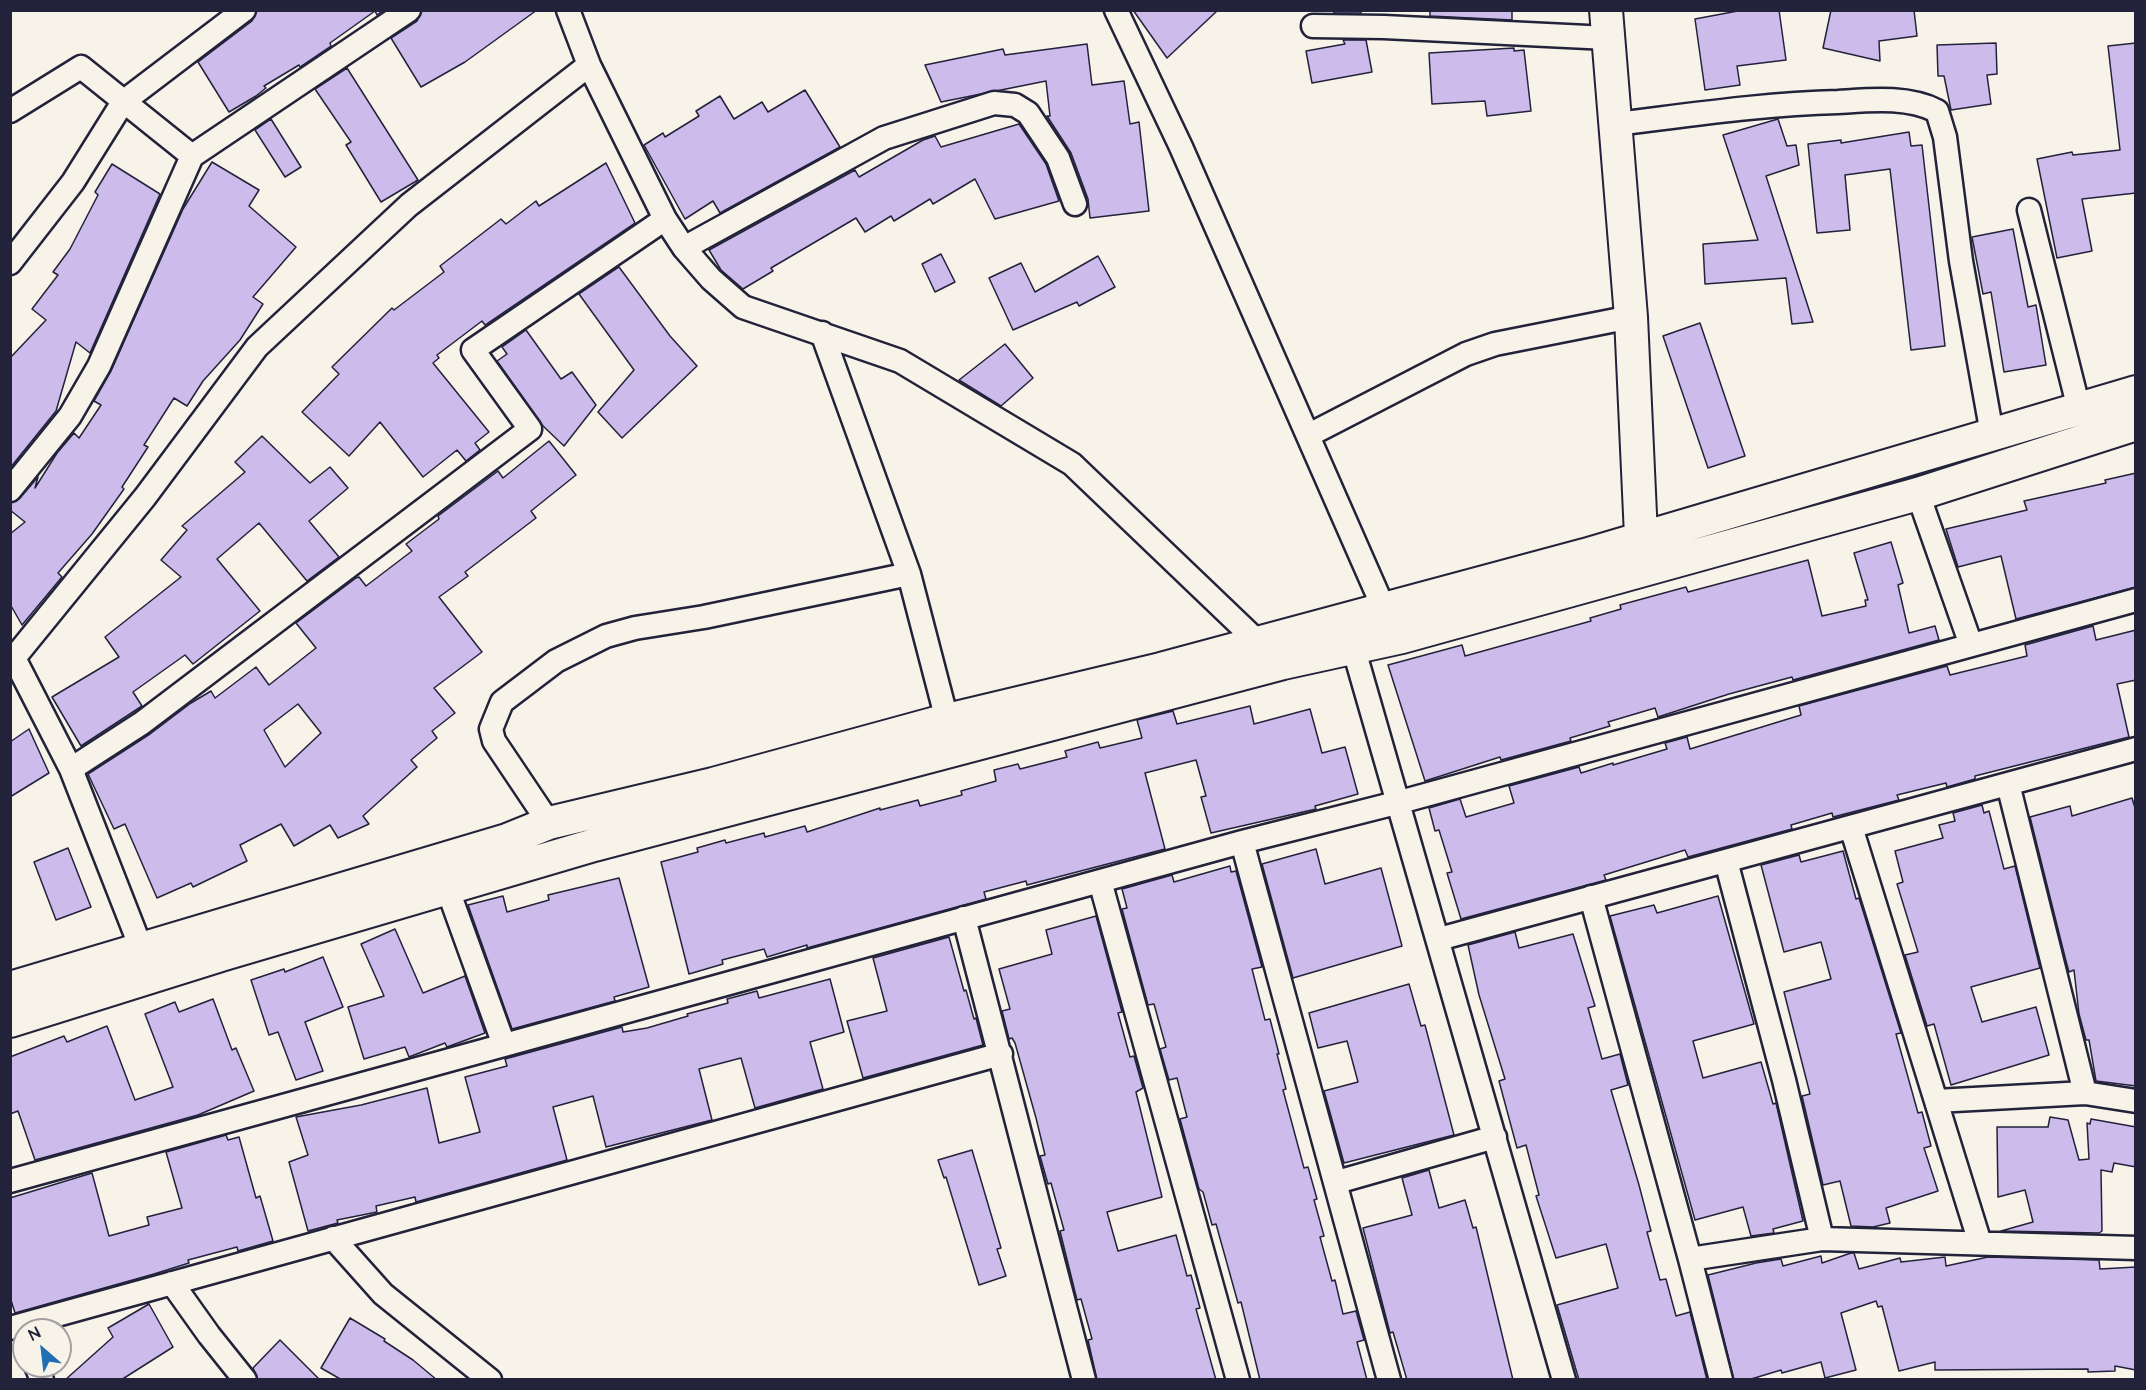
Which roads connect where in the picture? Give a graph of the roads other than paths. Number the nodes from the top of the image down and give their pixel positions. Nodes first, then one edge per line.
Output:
1 (244, 10) edge
2 (409, 10) edge
3 (1116, 10) edge
4 (574, 12) edge
5 (1607, 24) edge
6 (1313, 26) dead end
7 (589, 65) junction
8 (123, 102) junction
9 (10, 111) edge
10 (1615, 124) junction
11 (192, 156) junction
12 (1075, 204) dead end
13 (2029, 210) dead end
14 (665, 219) junction
15 (684, 248) junction
16 (10, 263) edge
17 (1632, 317) junction
18 (822, 333) junction
19 (2136, 392) edge
20 (2079, 409) junction
21 (2136, 424) edge
22 (1992, 434) junction
23 (1309, 435) junction
24 (10, 490) edge
25 (1918, 494) junction
26 (1640, 539) junction
27 (1644, 571) junction
28 (909, 574) junction
29 (2136, 600) edge
30 (1384, 609) junction
31 (1259, 643) junction
32 (1971, 645) junction
33 (1354, 650) junction
34 (14, 661) edge
35 (947, 720) junction
36 (2136, 749) edge
37 (70, 769) junction
38 (2008, 784) junction
39 (1400, 802) junction
40 (549, 824) junction
41 (1851, 827) junction
42 (1242, 842) junction
43 (1726, 861) junction
44 (1100, 881) junction
45 (448, 890) junction
46 (1591, 897) junction
47 (964, 918) junction
48 (220, 939) junction
49 (1438, 939) junction
50 (141, 948) junction
51 (10, 988) edge
52 (10, 1021) edge
53 (504, 1045) junction
54 (1001, 1054) junction
55 (2085, 1093) junction
56 (1936, 1101) junction
57 (2136, 1101) edge
58 (1494, 1137) junction
59 (10, 1181) edge
60 (1337, 1182) junction
61 (333, 1238) junction
62 (1822, 1239) junction
63 (1980, 1243) junction
64 (2136, 1248) edge
65 (1690, 1259) junction
66 (172, 1283) junction
67 (61, 1318) edge
68 (245, 1380) edge
69 (490, 1380) edge
70 (1084, 1380) edge
71 (1238, 1380) edge
72 (1389, 1380) edge
73 (1564, 1380) edge
74 (1721, 1380) edge

1 - 8 street
2 - 11 street
3 - 23 street
4 - 7 street
5 - 6 street
5 - 10 street
7 - 14 street
7 - 34 street
8 - 9 street
8 - 11 street
8 - 16 street
10 - 17 street
10 - 22 street
11 - 24 street
12 - 15 street
13 - 20 street
14 - 15 street
14 - 37 street
15 - 18 street
17 - 23 street
17 - 26 street
18 - 28 street
18 - 31 street
19 - 20 street
20 - 22 street
21 - 25 street
22 - 26 street
23 - 30 street
25 - 27 street
25 - 32 street
26 - 27 street
26 - 30 street
27 - 33 street
28 - 35 street
28 - 40 street
29 - 32 street
30 - 31 street
31 - 35 street
32 - 39 street
33 - 39 street
33 - 45 street
34 - 37 street
35 - 40 street
36 - 38 street
37 - 50 street
38 - 41 street
38 - 55 street
39 - 42 street
39 - 49 street
40 - 48 street
41 - 43 street
41 - 56 street
42 - 44 street
42 - 60 street
43 - 46 street
43 - 62 street
44 - 47 street
44 - 71 street
45 - 48 street
45 - 53 street
46 - 49 street
46 - 65 street
47 - 53 street
47 - 54 street
48 - 50 street
48 - 52 street
49 - 58 street
50 - 51 street
53 - 59 street
54 - 61 street
54 - 70 street
55 - 56 street
55 - 57 street
56 - 63 street
58 - 60 street
58 - 73 street
60 - 72 street
61 - 66 street
61 - 69 street
62 - 63 street
62 - 65 street
63 - 64 street
65 - 74 street
66 - 67 street
66 - 68 street

